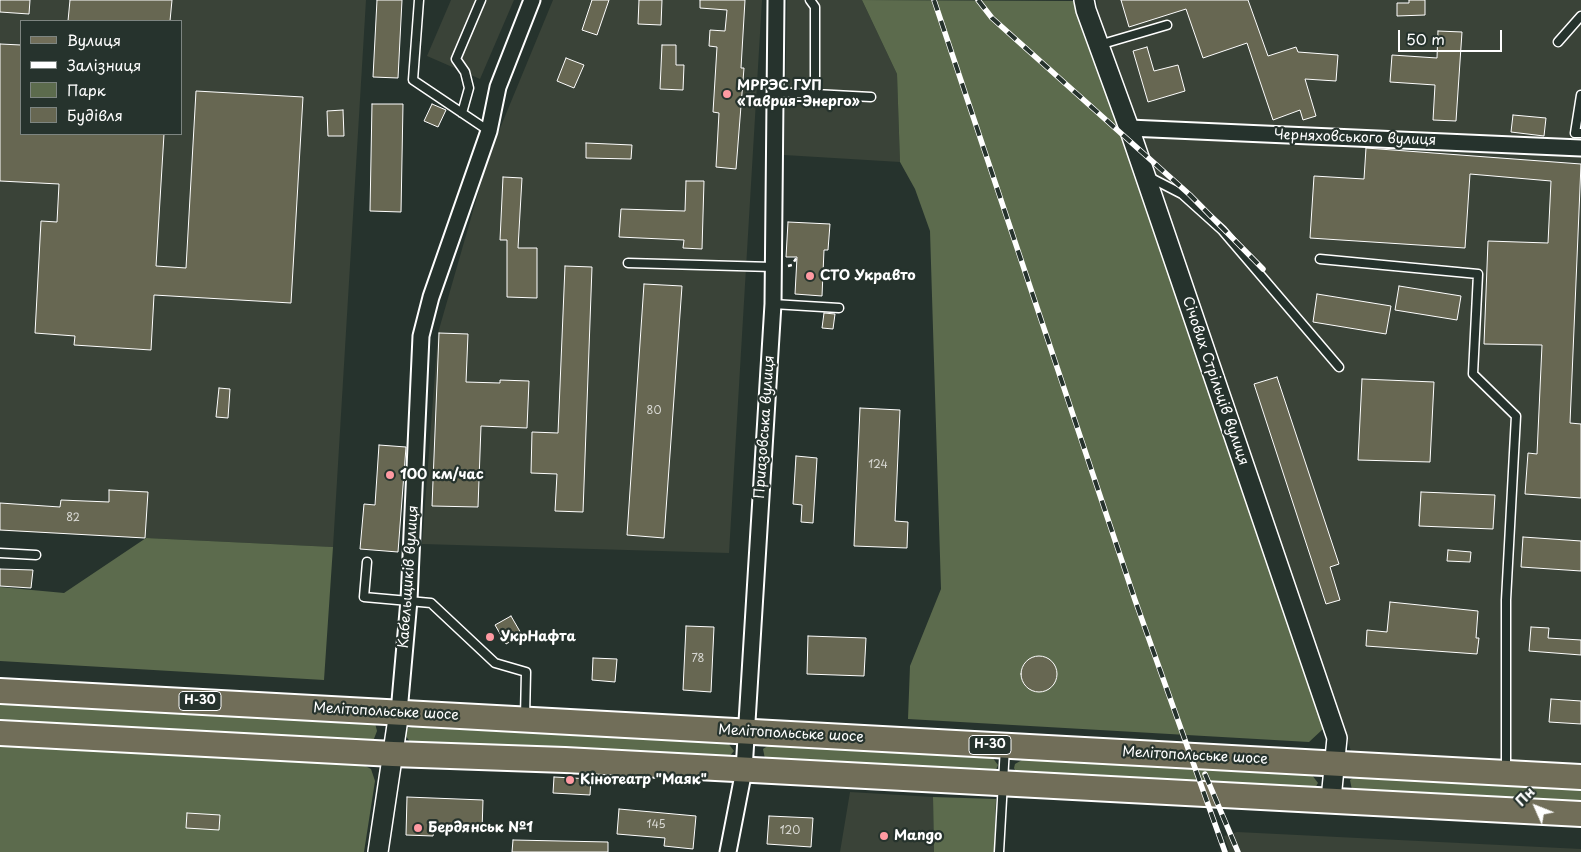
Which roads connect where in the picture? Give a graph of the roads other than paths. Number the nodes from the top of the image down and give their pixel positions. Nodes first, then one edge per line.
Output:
1 (419, 0) edge
2 (481, 0) edge
3 (532, 0) edge
4 (776, 0) edge
5 (810, 0) edge
6 (1084, 0) edge
7 (1581, 16) edge
8 (1167, 25) dead end
9 (1558, 42) dead end
10 (1099, 45) junction
11 (776, 92) junction
12 (815, 94) junction
13 (1581, 95) edge
14 (871, 97) dead end
15 (462, 113) junction
16 (1129, 128) junction
17 (489, 131) junction
18 (1581, 133) edge
19 (1581, 148) edge
20 (1145, 175) junction
21 (1320, 259) dead end
22 (628, 263) dead end
23 (773, 267) junction
24 (773, 304) junction
25 (839, 308) dead end
26 (1339, 367) dead end
27 (0, 553) edge
28 (36, 555) dead end
29 (367, 562) dead end
30 (409, 600) junction
31 (0, 691) edge
32 (399, 712) junction
33 (525, 719) junction
34 (746, 731) junction
35 (0, 732) edge
36 (1006, 746) junction
37 (393, 754) junction
38 (1335, 763) junction
39 (744, 770) junction
40 (1506, 773) junction
41 (1581, 777) edge
42 (1003, 784) junction
43 (1332, 799) junction
44 (1581, 814) edge
45 (378, 852) edge
46 (728, 852) edge
47 (999, 852) edge

1 - 15 lane
2 - 15 lane
3 - 17 street, Кабельщиків вулиця
4 - 11 street, Приазовська вулиця
5 - 12 lane
6 - 10 street, Січових Стрільців вулиця
7 - 9 lane
8 - 10 lane
10 - 16 street, Січових Стрільців вулиця
11 - 12 lane
11 - 23 street, Приазовська вулиця
12 - 14 lane
13 - 18 lane
15 - 17 lane
16 - 19 street, Черняховського вулиця
16 - 20 street, Січових Стрільців вулиця
17 - 30 street, Кабельщиків вулиця
20 - 26 lane
20 - 38 street, Січових Стрільців вулиця
21 - 40 lane
22 - 23 lane
23 - 24 street, Приазовська вулиця
24 - 25 lane
24 - 34 street, Приазовська вулиця
27 - 28 lane
29 - 30 lane
30 - 32 street, Кабельщиків вулиця
30 - 33 lane
31 - 32 main road, Мелітопольське шосе / Н-30
32 - 33 main road, Мелітопольське шосе / Н-30
32 - 37 street, Кабельщиків вулиця
33 - 34 main road, Мелітопольське шосе / Н-30
34 - 36 main road, Мелітопольське шосе / Н-30
34 - 39 street, Приазовська вулиця
35 - 37 main road
36 - 38 main road, Мелітопольське шосе / Н-30
36 - 42 lane
37 - 39 main road
37 - 45 street, Кабельщиків вулиця
38 - 40 main road, Мелітопольське шосе / Н-30
38 - 43 street, Січових Стрільців вулиця
39 - 42 main road
39 - 46 street, Приазовська вулиця
40 - 41 main road, Мелітопольське шосе / Н-30
42 - 43 main road
42 - 47 lane
43 - 44 main road

